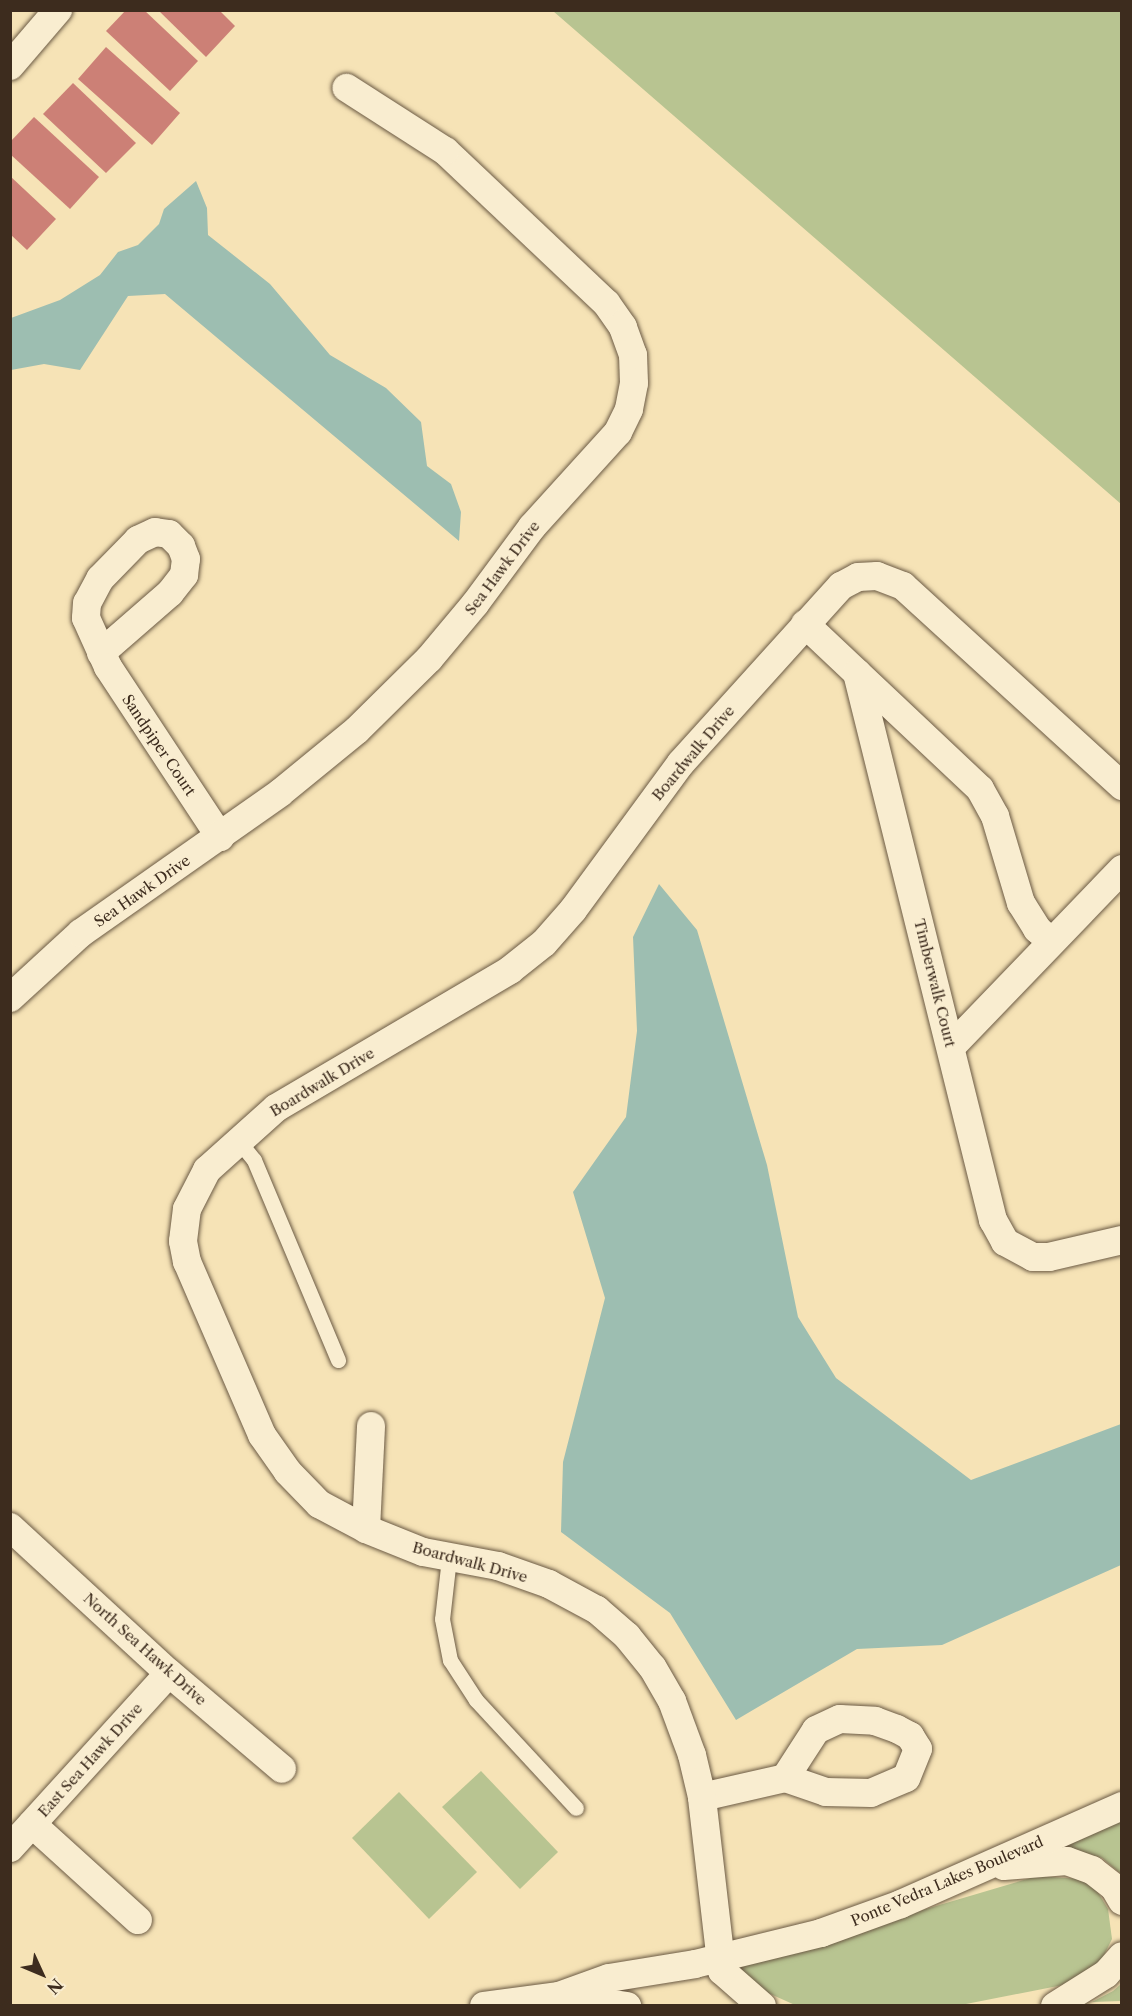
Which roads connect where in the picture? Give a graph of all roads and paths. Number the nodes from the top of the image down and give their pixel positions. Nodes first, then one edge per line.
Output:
1 (58, 10) edge
2 (10, 66) edge
3 (347, 88) dead end
4 (805, 624) junction
5 (101, 653) dead end
6 (857, 673) junction
7 (1122, 786) edge
8 (220, 837) junction
9 (1122, 869) edge
10 (1051, 941) junction
11 (10, 998) edge
12 (951, 1047) junction
13 (237, 1139) junction
14 (1122, 1240) edge
15 (338, 1360) dead end
16 (371, 1426) dead end
17 (10, 1527) edge
18 (366, 1529) junction
19 (449, 1557) junction
20 (169, 1673) junction
21 (282, 1769) dead end
22 (785, 1778) dead end
23 (702, 1797) junction
24 (1122, 1806) edge
25 (576, 1808) dead end
26 (32, 1824) junction
27 (10, 1848) edge
28 (983, 1868) junction
29 (1122, 1901) edge
30 (138, 1920) dead end
31 (1122, 1956) edge
32 (719, 1959) junction
33 (548, 1999) edge
34 (496, 2004) edge
35 (627, 2006) edge
36 (762, 2006) edge
37 (1055, 2006) edge

1 - 2 street
3 - 8 street, Sea Hawk Drive
4 - 6 street
4 - 7 street, Boardwalk Drive
4 - 13 street, Boardwalk Drive
5 - 8 street, Sandpiper Court
6 - 10 street
6 - 12 street, Timberwalk Court
8 - 11 street, Sea Hawk Drive
9 - 10 street
10 - 12 street
12 - 14 street, Timberwalk Court
13 - 15 lane
13 - 18 street, Boardwalk Drive
16 - 18 street
17 - 20 street, North Sea Hawk Drive
18 - 19 street, Boardwalk Drive
19 - 23 street, Boardwalk Drive
19 - 25 lane
20 - 21 street, North Sea Hawk Drive
20 - 26 street, East Sea Hawk Drive
22 - 23 street
23 - 32 street, Boardwalk Drive
24 - 28 street, Ponte Vedra Lakes Boulevard
26 - 27 street, East Sea Hawk Drive
26 - 30 street
28 - 29 street
28 - 32 street, Ponte Vedra Lakes Boulevard
31 - 37 street
32 - 33 street, Ponte Vedra Lakes Boulevard
32 - 36 street, Boardwalk Drive
33 - 34 street, Ponte Vedra Lakes Boulevard
33 - 35 street, Ponte Vedra Lakes Boulevard

